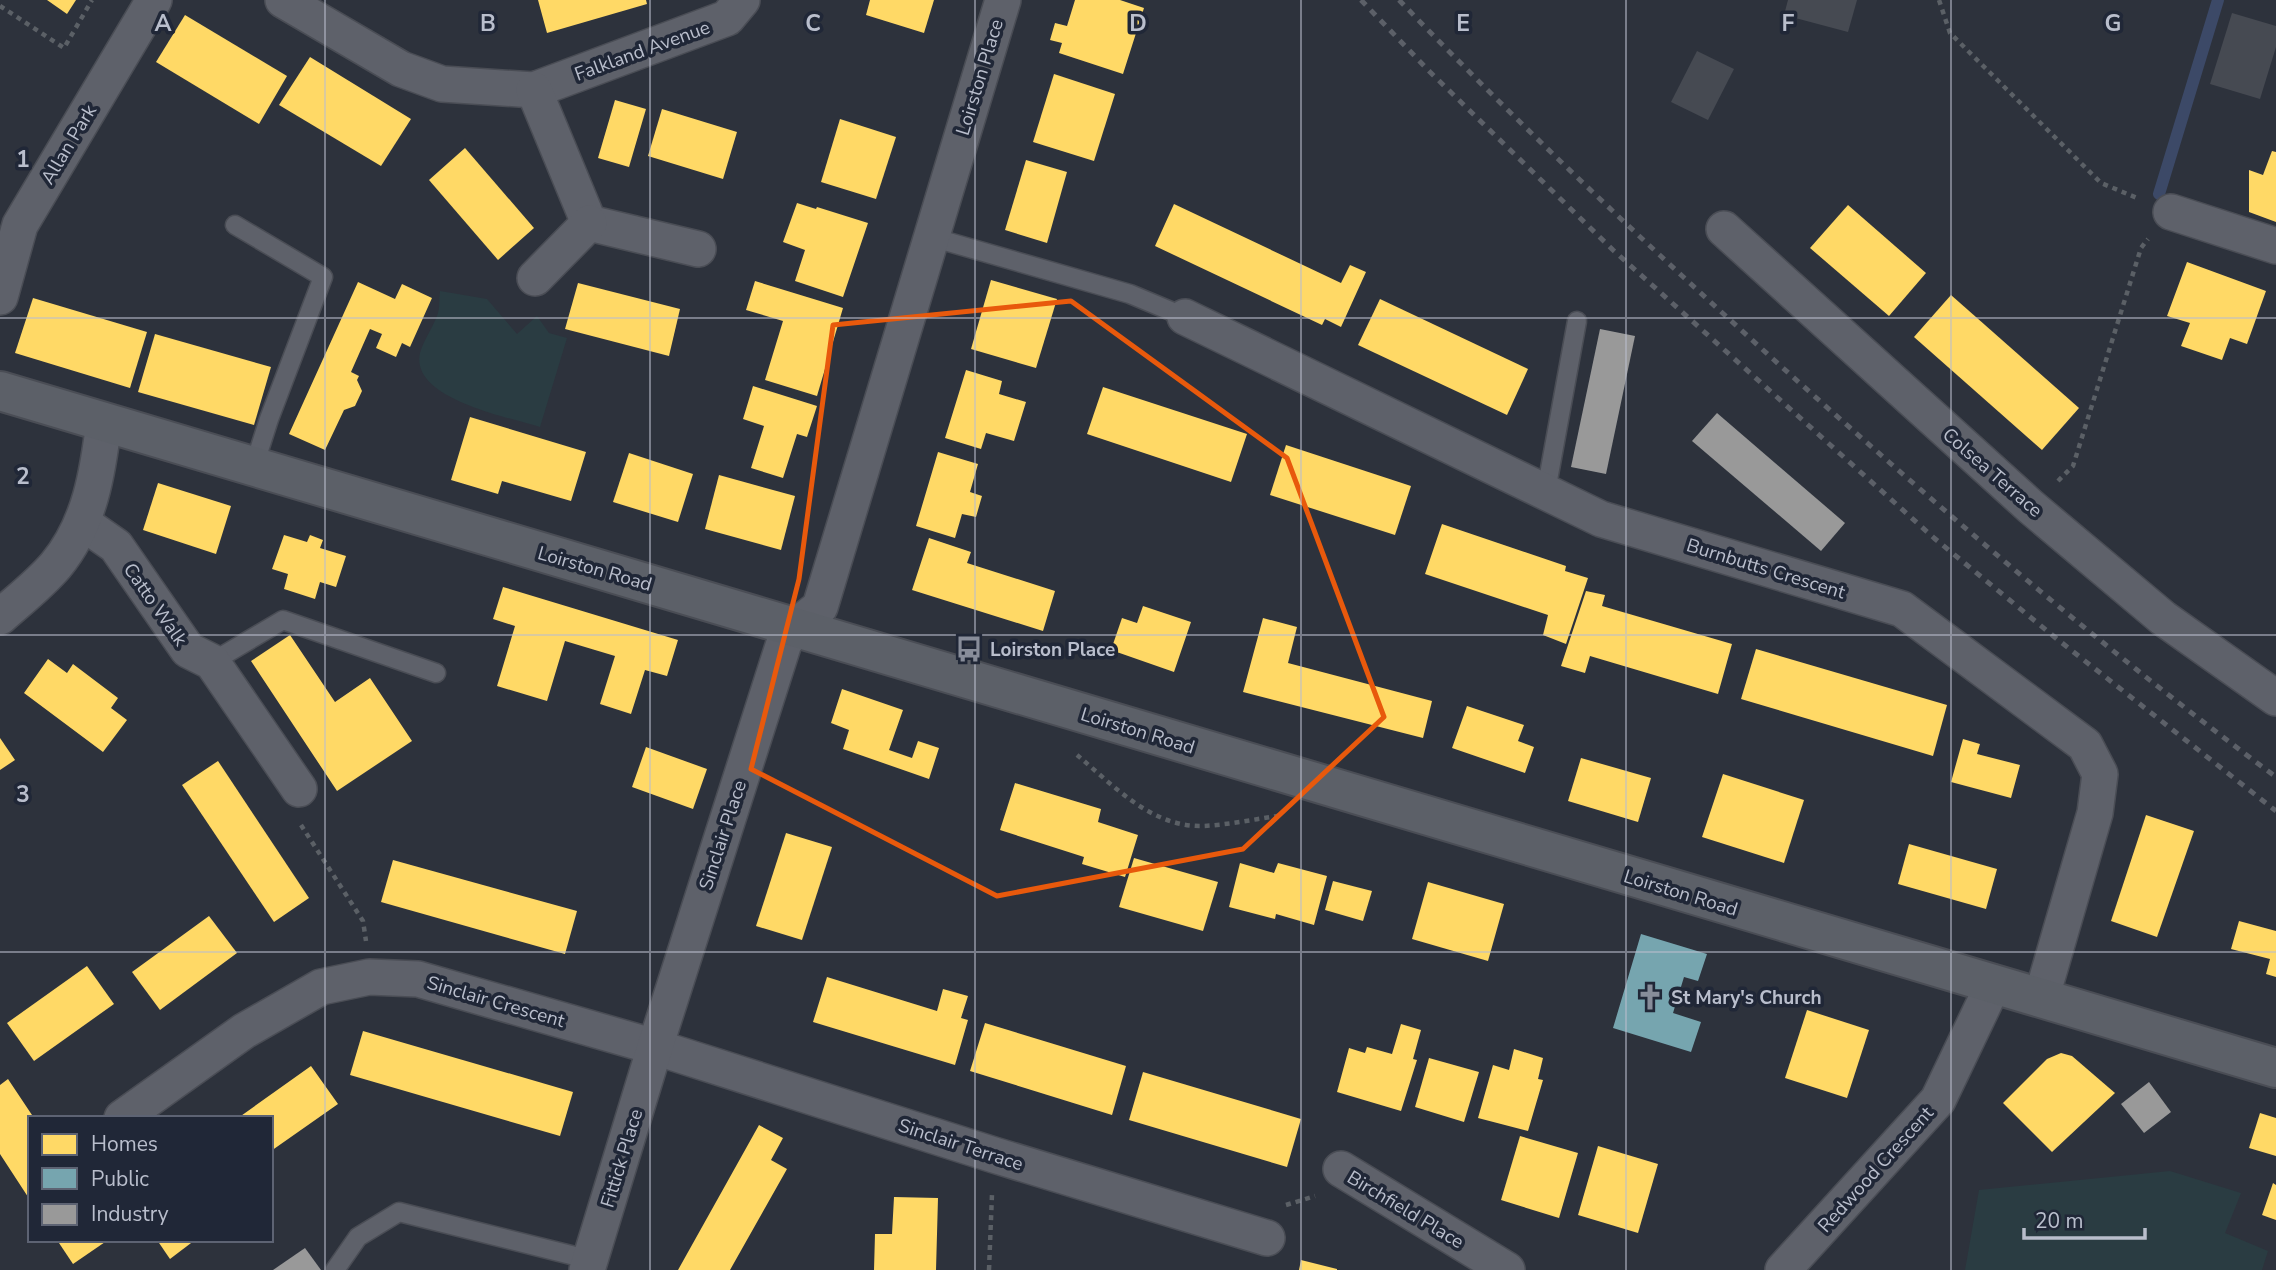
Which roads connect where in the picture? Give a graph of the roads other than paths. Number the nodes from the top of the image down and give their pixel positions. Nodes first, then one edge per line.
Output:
1 (154, 0) edge
2 (284, 0) edge
3 (742, 0) edge
4 (1003, 0) edge
5 (534, 90) junction
6 (2171, 212) road end
7 (589, 223) junction
8 (235, 225) dead end
9 (1724, 229) dead end
10 (931, 237) junction
11 (2276, 246) edge
12 (698, 249) dead end
13 (535, 278) dead end
14 (0, 297) edge
15 (1185, 317) joint
16 (1577, 321) dead end
17 (0, 391) edge
18 (104, 421) junction
19 (254, 466) junction
20 (1546, 491) junction
21 (83, 523) junction
22 (0, 617) edge
23 (795, 627) junction
24 (212, 662) junction
25 (436, 673) dead end
26 (2276, 698) edge
27 (299, 789) road end
28 (1993, 985) junction
29 (2041, 999) junction
30 (655, 1046) junction
31 (2276, 1068) edge
32 (125, 1116) edge
33 (1341, 1169) road end
34 (1267, 1238) road end
35 (589, 1265) edge
36 (335, 1270) edge
37 (1507, 1270) edge
38 (1783, 1270) edge

1 - 14 street, Allan Park
2 - 5 street, Falkland Avenue
3 - 5 street, Falkland Avenue
4 - 10 street, Loirston Place
5 - 7 street
6 - 11 street
7 - 12 street
7 - 13 street
8 - 19 lane
9 - 26 street, Colsea Terrace
10 - 15 lane
10 - 23 street, Loirston Place
15 - 20 street, Burnbutts Crescent
16 - 20 lane
17 - 18 street, Loirston Road
18 - 19 street, Loirston Road
18 - 21 street
19 - 23 street, Loirston Road
20 - 29 street, Burnbutts Crescent
21 - 22 street
21 - 24 street, Catto Walk
23 - 28 street, Loirston Road
23 - 30 street, Sinclair Place
24 - 25 lane
24 - 27 street, Catto Walk
28 - 29 street, Loirston Road
28 - 38 street, Redwood Crescent
29 - 31 street, Loirston Road
30 - 32 street, Sinclair Crescent
30 - 34 street, Sinclair Terrace
30 - 35 street, Fittick Place
33 - 37 street, Birchfield Place
35 - 36 lane

